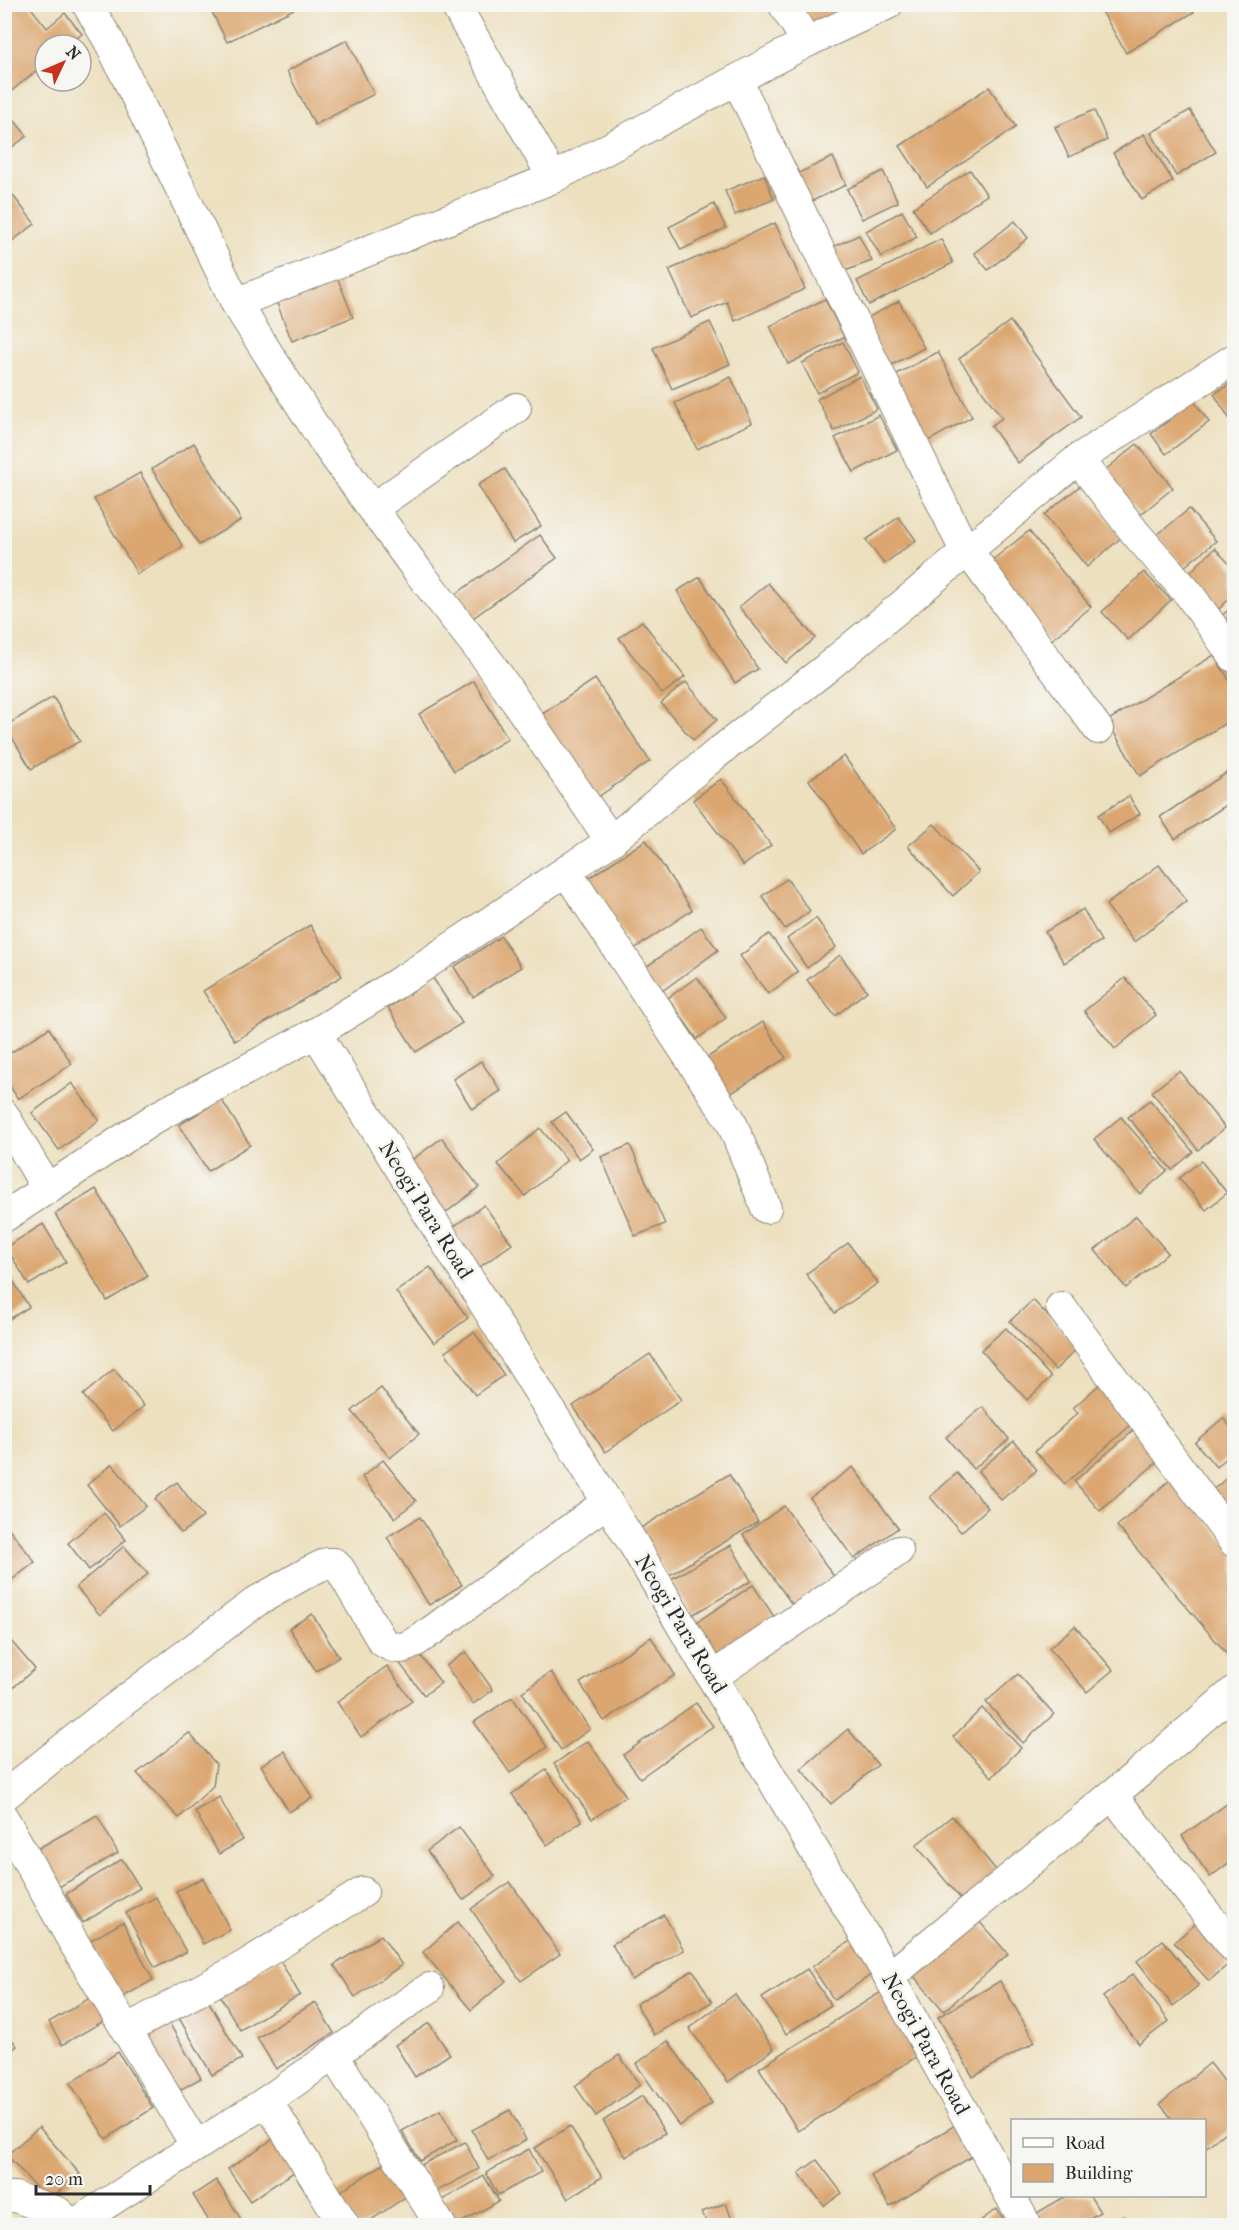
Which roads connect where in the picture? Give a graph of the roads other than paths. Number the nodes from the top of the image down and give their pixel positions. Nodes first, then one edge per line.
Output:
1 (87, 4) edge
2 (455, 4) edge
3 (783, 4) edge
4 (888, 4) edge
5 (807, 42) junction
6 (736, 80) junction
7 (553, 178) junction
8 (236, 303) junction
9 (1234, 359) edge
10 (516, 408) dead end
11 (1078, 459) junction
12 (373, 508) junction
13 (966, 552) junction
14 (1234, 657) edge
15 (1098, 729) dead end
16 (611, 841) junction
17 (566, 871) junction
18 (316, 1034) junction
19 (4, 1115) edge
20 (47, 1189) junction
21 (766, 1208) dead end
22 (4, 1217) edge
23 (1061, 1307) dead end
24 (607, 1502) junction
25 (1234, 1542) edge
26 (898, 1551) dead end
27 (712, 1677) junction
28 (1234, 1691) edge
29 (1112, 1795) junction
30 (4, 1796) edge
31 (7, 1829) edge
32 (363, 1892) dead end
33 (1234, 1948) edge
34 (889, 1977) junction
35 (429, 1988) dead end
36 (126, 2030) junction
37 (333, 2054) junction
38 (267, 2101) junction
39 (196, 2146) junction
40 (4, 2198) edge
41 (73, 2225) edge
42 (345, 2226) edge
43 (441, 2226) edge
44 (1027, 2226) edge

1 - 8 street
2 - 7 street
3 - 5 street
4 - 5 street
5 - 6 street
6 - 7 street
6 - 13 street
7 - 8 street
8 - 12 street
9 - 11 street
10 - 12 street
11 - 13 street
11 - 14 street
12 - 16 street
13 - 15 street
13 - 16 street
16 - 17 street
17 - 18 street
17 - 21 street
18 - 20 street
18 - 24 street, Neogi Para Road
19 - 20 street
20 - 22 street
23 - 25 street
24 - 27 street, Neogi Para Road
24 - 30 street
26 - 27 street
27 - 34 street, Neogi Para Road
28 - 29 street
29 - 33 street
29 - 34 street
31 - 36 street
32 - 36 street
34 - 44 street, Neogi Para Road
35 - 37 street
36 - 39 street
37 - 38 street
37 - 43 street
38 - 39 street
38 - 42 street
39 - 41 street
40 - 41 street

